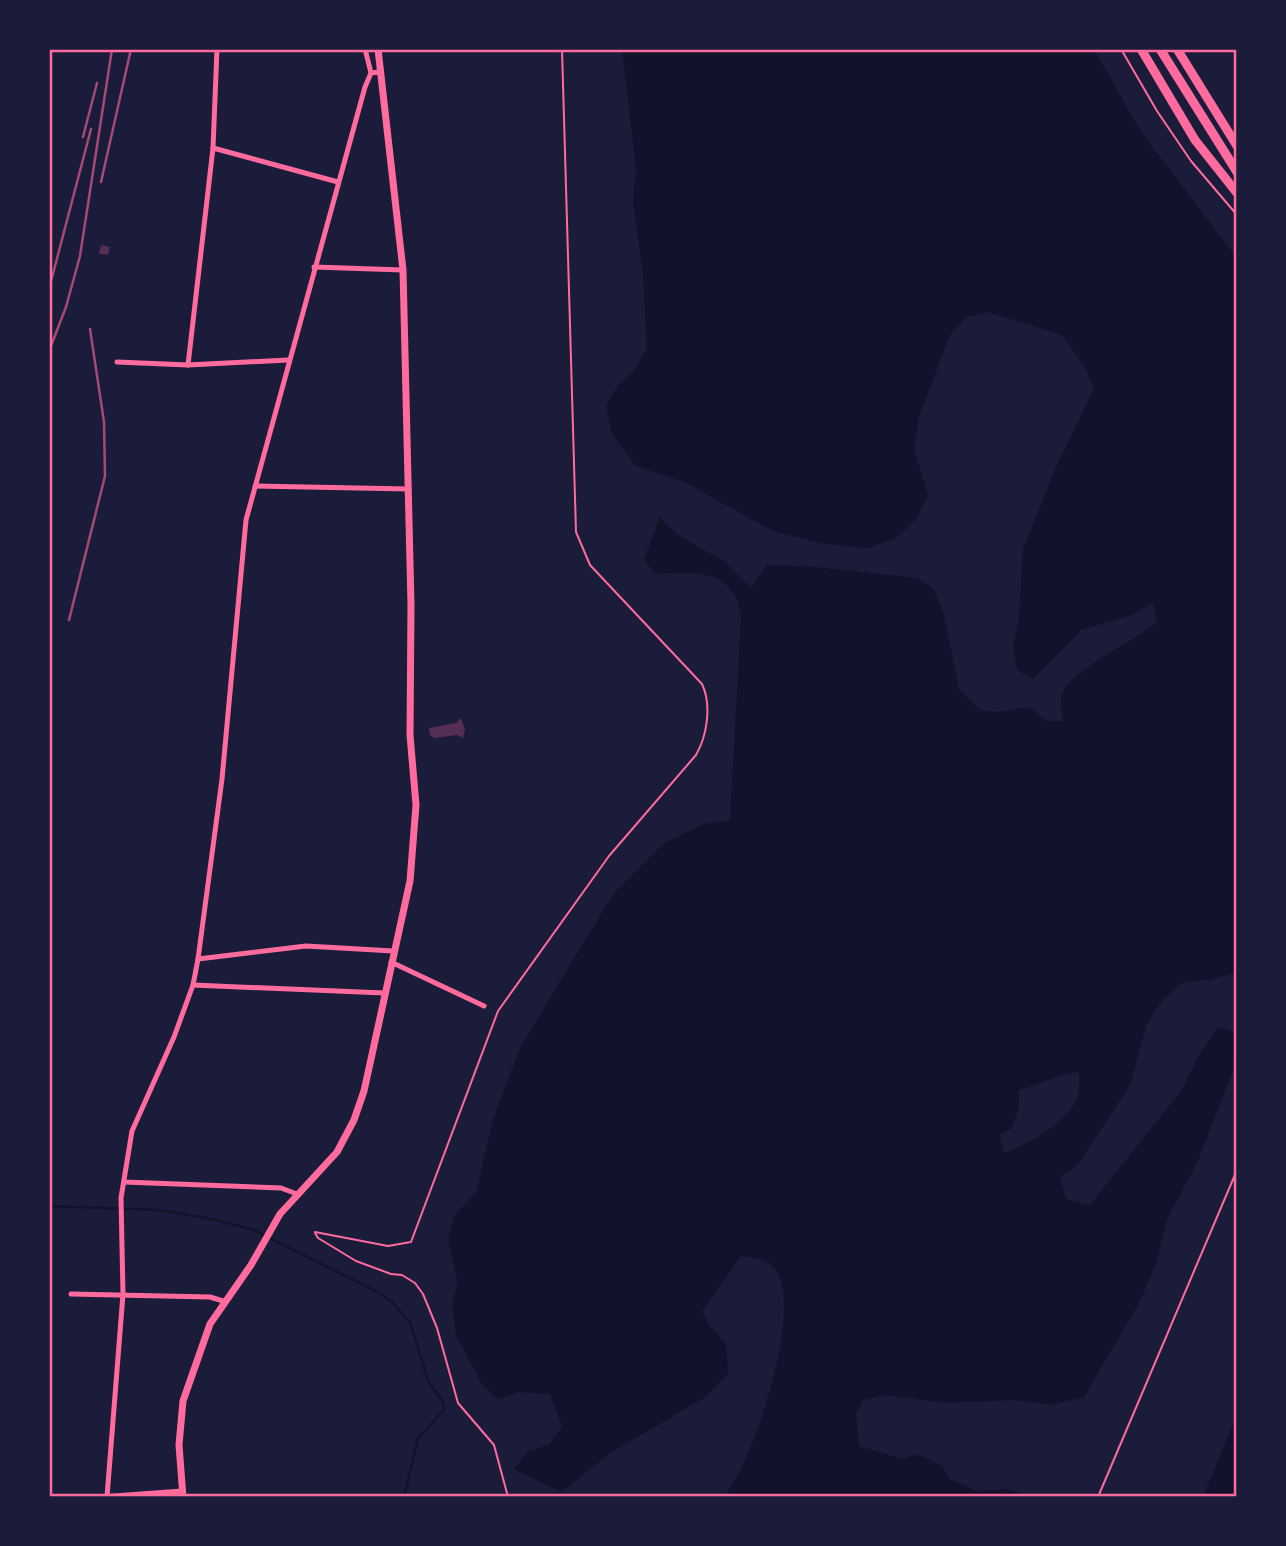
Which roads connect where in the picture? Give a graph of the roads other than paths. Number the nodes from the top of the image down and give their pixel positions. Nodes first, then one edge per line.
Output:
1 (217, 49) edge
2 (365, 49) edge
3 (378, 49) edge
4 (1141, 49) edge
5 (1160, 49) edge
6 (1177, 49) edge
7 (375, 72) junction
8 (1237, 146) edge
9 (213, 149) junction
10 (1237, 172) edge
11 (338, 182) junction
12 (1237, 193) edge
13 (314, 267) junction
14 (403, 270) junction
15 (288, 360) junction
16 (117, 362) dead end
17 (188, 365) junction
18 (255, 486) junction
19 (409, 489) junction
20 (393, 951) junction
21 (198, 959) junction
22 (391, 962) junction
23 (192, 985) junction
24 (384, 993) junction
25 (484, 1006) dead end
26 (124, 1182) junction
27 (297, 1194) junction
28 (71, 1294) dead end
29 (123, 1294) junction
30 (223, 1301) junction
31 (182, 1494) edge
32 (100, 1497) edge
33 (107, 1497) edge

1 - 9 street
2 - 7 street
3 - 7 main road
4 - 12 highway
5 - 10 highway
6 - 8 highway
7 - 11 street
7 - 14 main road
9 - 11 street
9 - 17 street
11 - 13 street
13 - 14 street
13 - 15 street
14 - 19 main road
15 - 17 street
15 - 18 street
16 - 17 street
18 - 19 street
18 - 21 street
19 - 20 main road
20 - 21 street
20 - 22 main road
21 - 23 street
22 - 24 main road
22 - 25 street
23 - 24 street
23 - 26 street
24 - 27 main road
26 - 27 street
26 - 29 street
27 - 30 main road
28 - 29 street
29 - 30 street
29 - 33 street
30 - 31 main road
31 - 33 street
32 - 33 street

